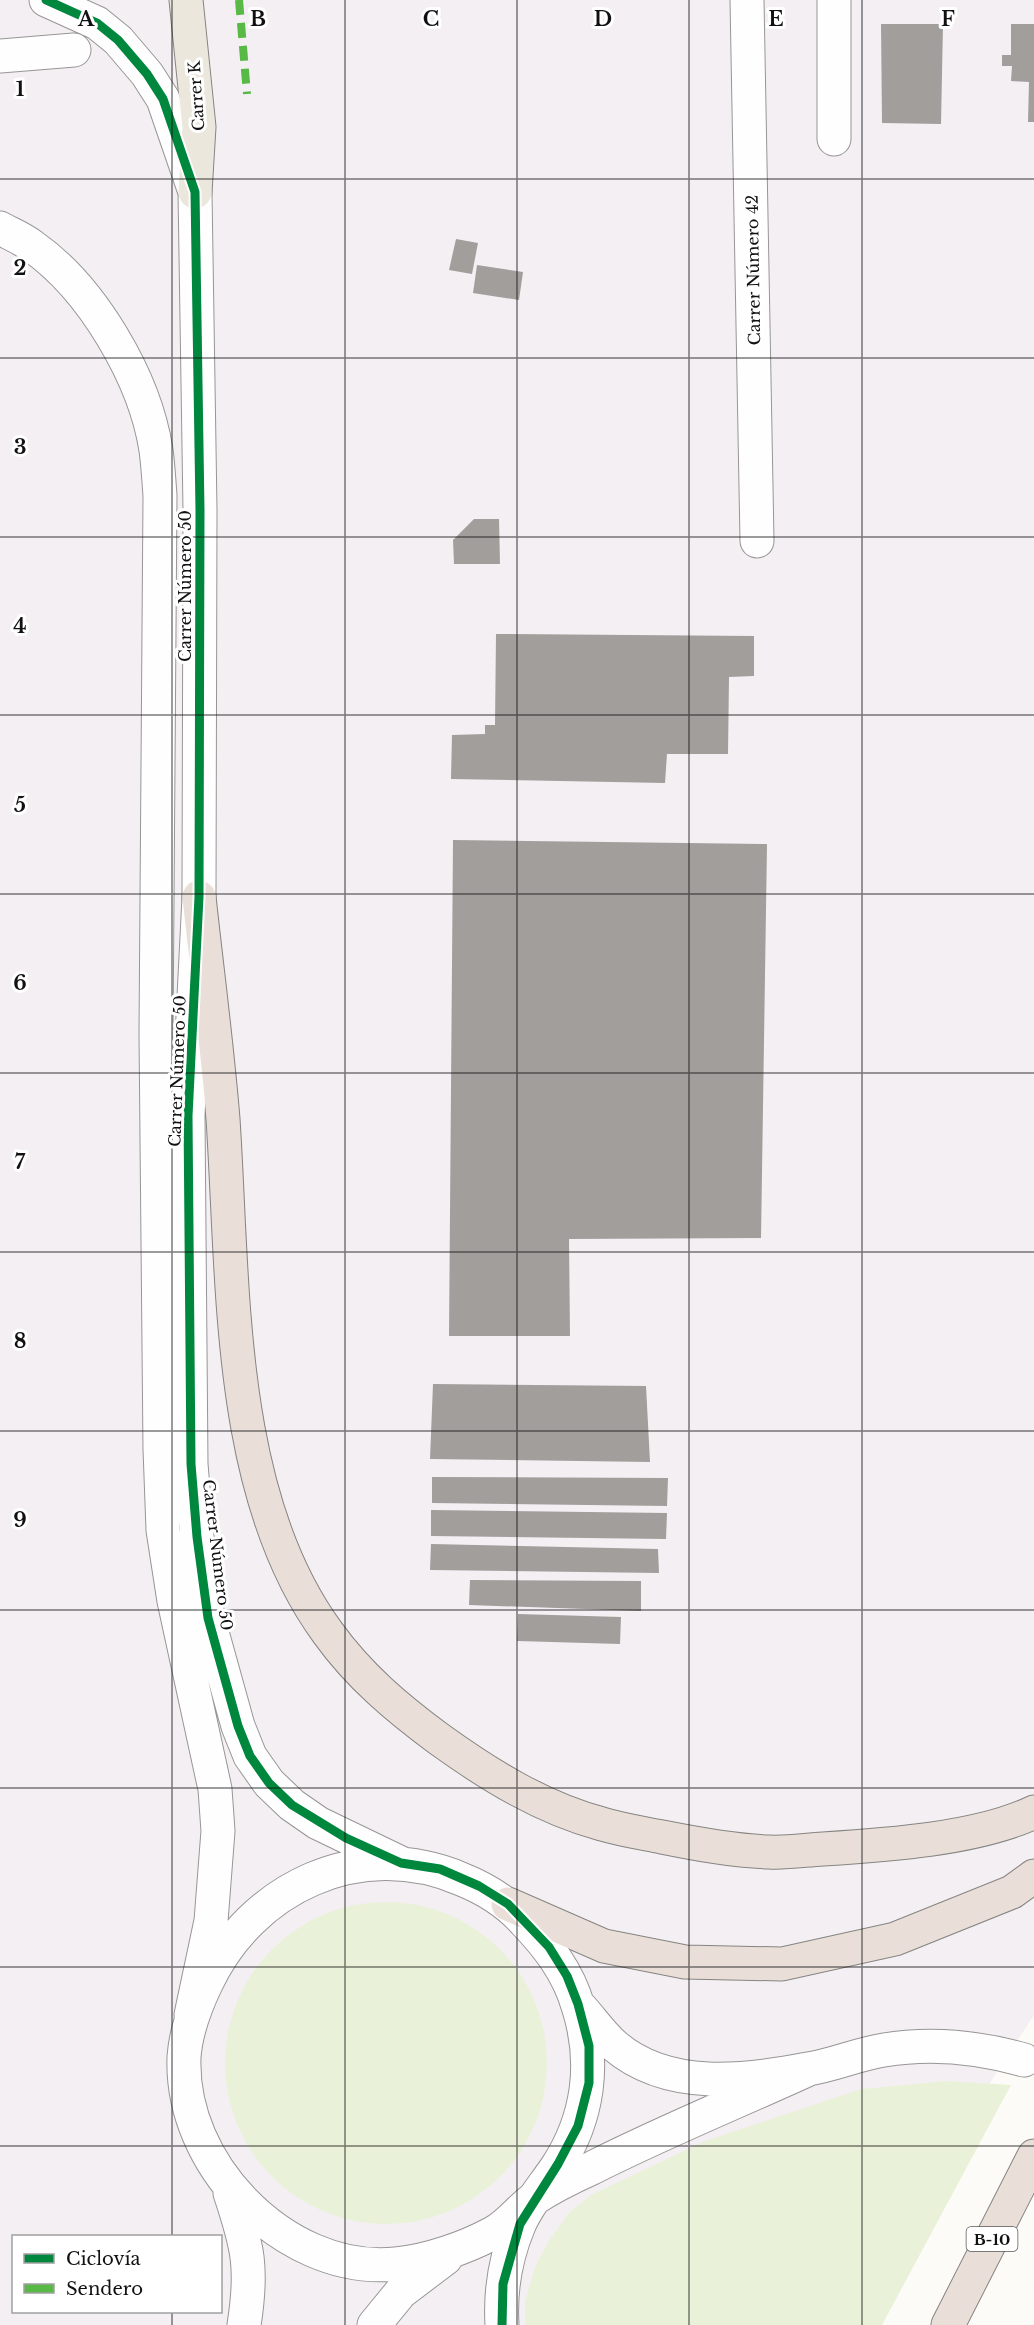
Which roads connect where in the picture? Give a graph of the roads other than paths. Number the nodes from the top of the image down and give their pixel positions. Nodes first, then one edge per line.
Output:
1 (46, 0) edge
2 (186, 0) edge
3 (747, 0) edge
4 (834, 0) edge
5 (74, 50) dead end
6 (0, 56) edge
7 (834, 139) dead end
8 (195, 192) junction
9 (0, 228) edge
10 (757, 541) dead end
11 (199, 897) junction
12 (1034, 1812) edge
13 (401, 1863) junction
14 (1034, 1876) edge
15 (508, 1904) junction
16 (578, 2004) junction
17 (191, 2015) junction
18 (1024, 2060) dead end
19 (809, 2069) junction
20 (1034, 2156) edge
21 (227, 2185) junction
22 (533, 2199) junction
23 (459, 2247) junction
24 (244, 2325) edge
25 (374, 2325) edge
26 (502, 2325) edge
27 (948, 2325) edge

1 - 8 street, Carrer Número 50
2 - 8 main road, Carrer K
3 - 10 street, Carrer Número 42
4 - 7 street
5 - 6 street
8 - 11 street, Carrer Número 50
9 - 17 street, Carrer Número 50
11 - 12 highway
11 - 13 street, Carrer Número 50
13 - 15 street
13 - 17 street
14 - 15 highway
15 - 16 street
16 - 19 street
16 - 22 street
17 - 21 street
18 - 19 street
19 - 22 street
20 - 27 highway, B-10
21 - 23 street
21 - 24 street
22 - 23 street
22 - 26 street
23 - 25 street

